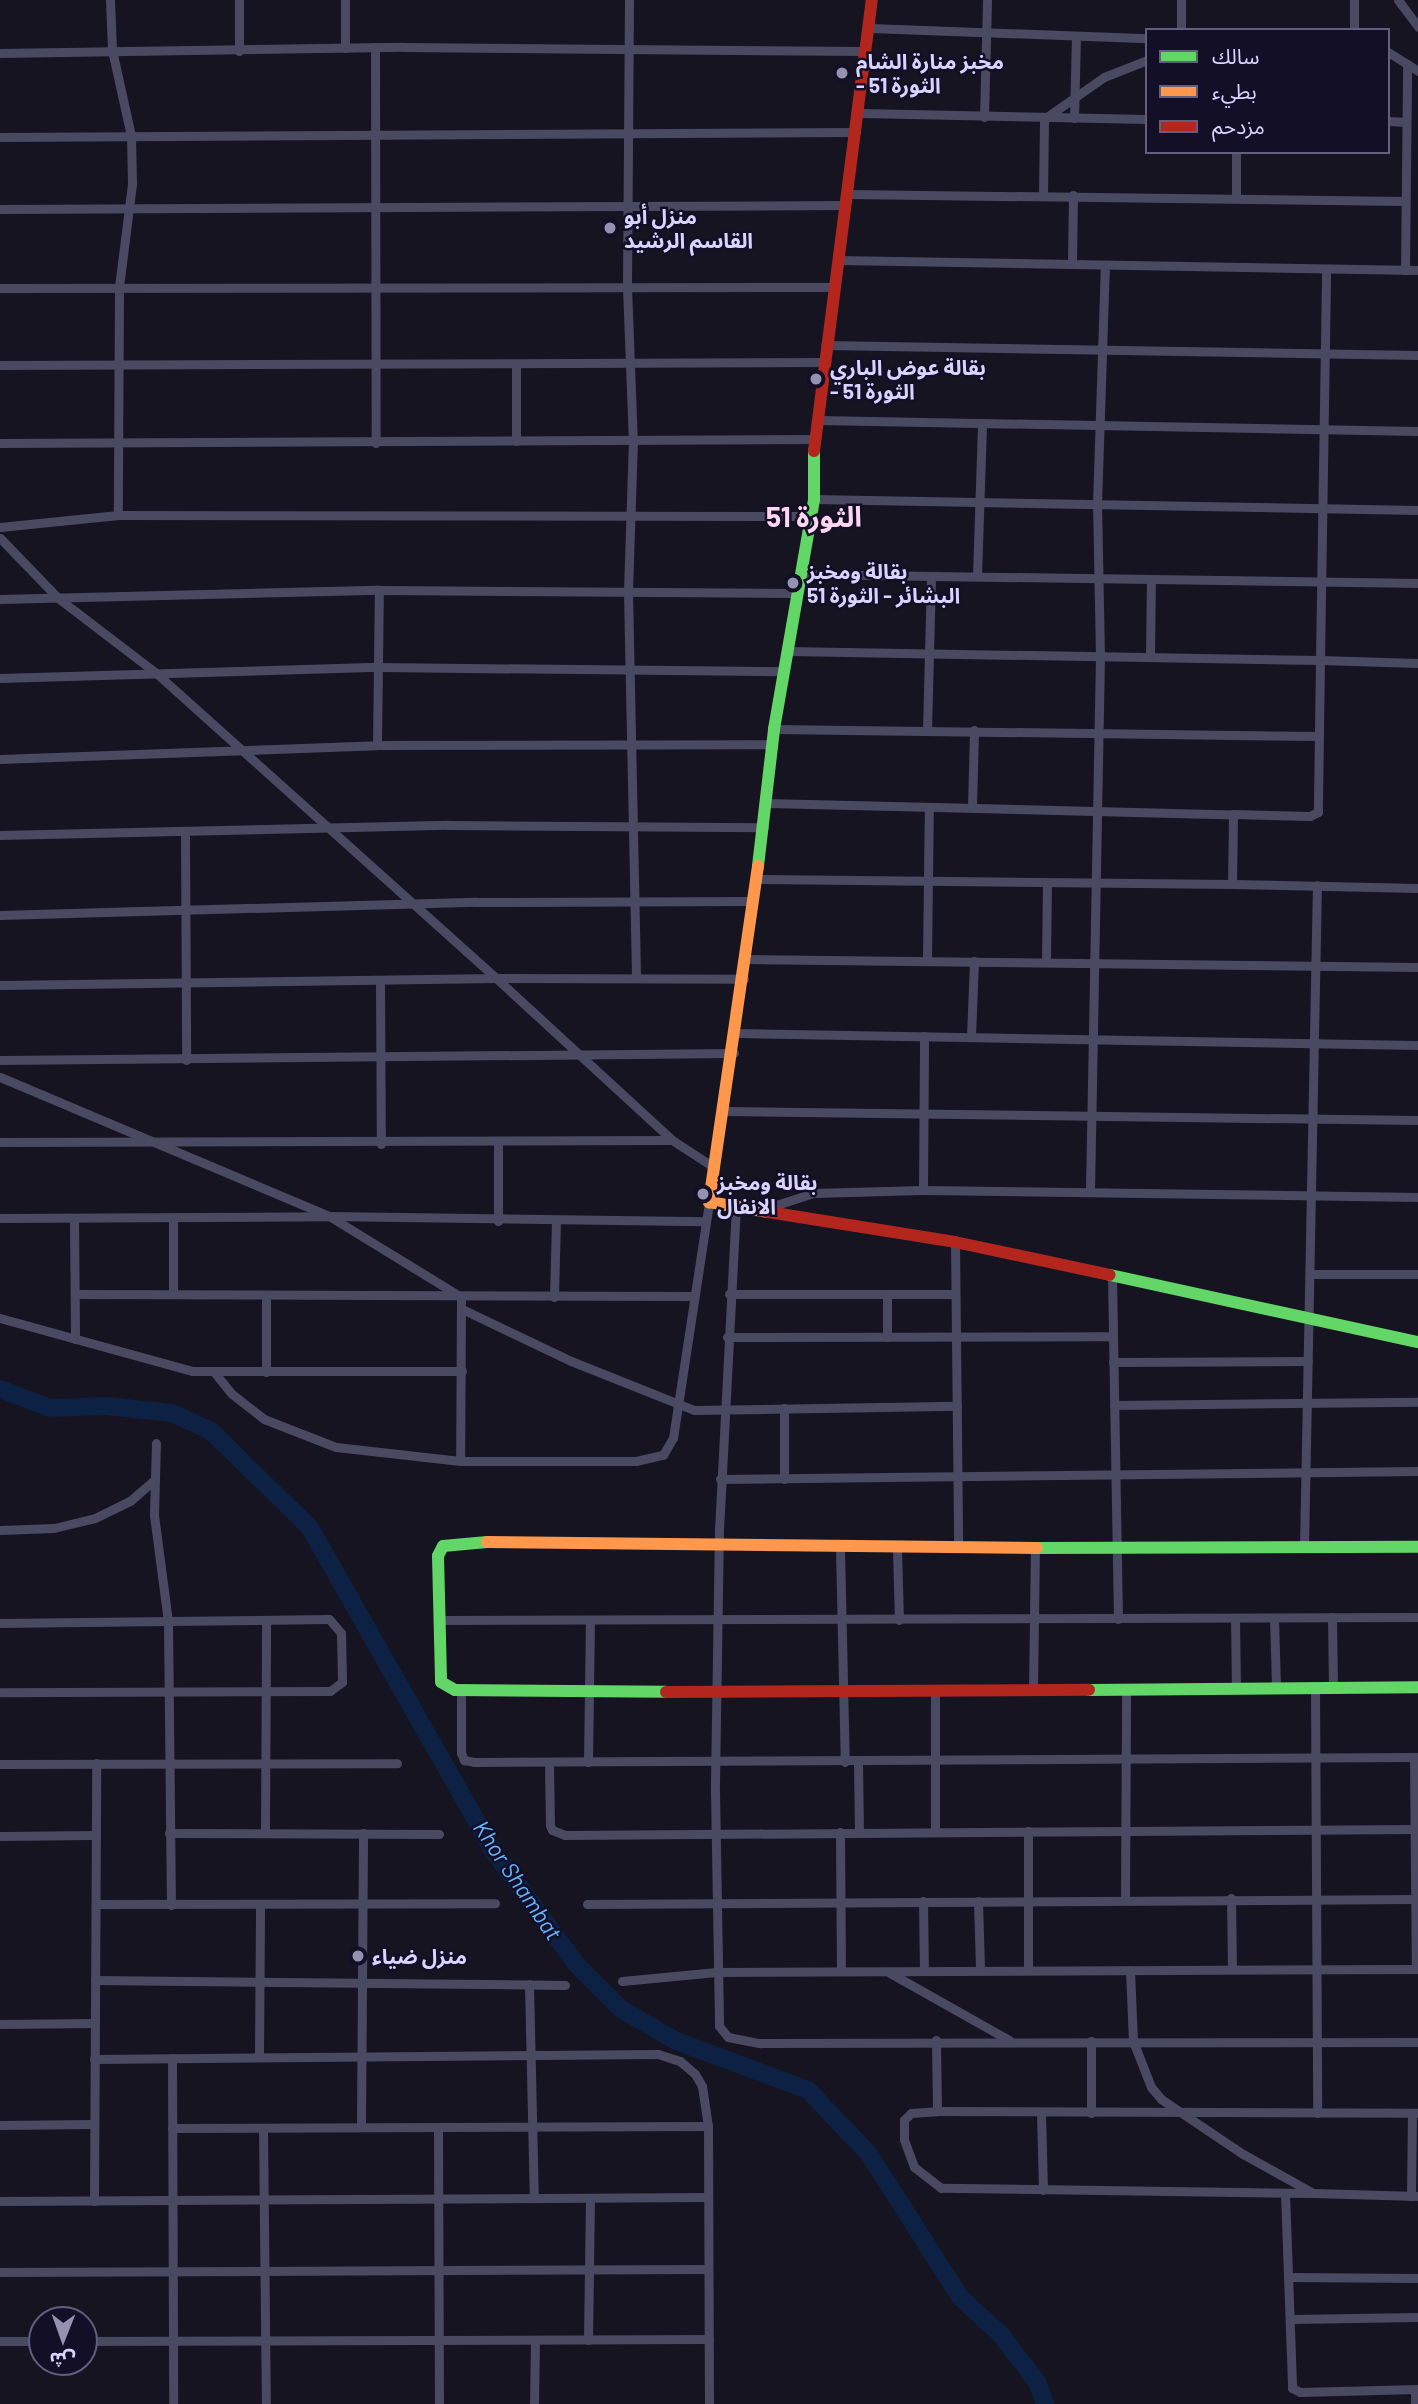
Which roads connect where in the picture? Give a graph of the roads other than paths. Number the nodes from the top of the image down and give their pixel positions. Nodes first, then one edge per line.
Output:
1 (110, 0) edge
2 (239, 0) edge
3 (345, 0) edge
4 (629, 0) edge
5 (873, 0) edge
6 (987, 0) edge
7 (1181, 0) edge
8 (1354, 0) edge
9 (1398, 0) edge
10 (1418, 27) edge
11 (870, 28) junction
12 (1181, 28) edge
13 (1354, 28) edge
14 (986, 35) junction
15 (1076, 37) junction
16 (1145, 38) edge
17 (375, 47) junction
18 (345, 48) junction
19 (629, 48) junction
20 (112, 50) junction
21 (239, 51) junction
22 (866, 51) junction
23 (0, 53) edge
24 (1390, 53) edge
25 (1145, 61) edge
26 (1407, 64) junction
27 (1418, 71) edge
28 (1074, 101) junction
29 (860, 114) junction
30 (984, 117) junction
31 (1044, 118) junction
32 (1074, 118) junction
33 (1145, 119) edge
34 (1390, 121) edge
35 (1406, 122) junction
36 (856, 132) junction
37 (628, 133) junction
38 (374, 134) junction
39 (131, 136) junction
40 (0, 137) edge
41 (1236, 154) edge
42 (1043, 194) junction
43 (1073, 195) junction
44 (1236, 198) junction
45 (846, 200) junction
46 (1404, 201) junction
47 (0, 209) edge
48 (375, 210) junction
49 (628, 210) junction
50 (130, 211) junction
51 (838, 260) junction
52 (1072, 264) junction
53 (1105, 265) junction
54 (1405, 270) junction
55 (1418, 270) edge
56 (1326, 271) junction
57 (627, 287) junction
58 (832, 287) junction
59 (0, 288) edge
60 (118, 288) junction
61 (375, 289) junction
62 (825, 345) junction
63 (1101, 350) junction
64 (1327, 354) junction
65 (1418, 355) edge
66 (824, 362) junction
67 (629, 363) junction
68 (0, 365) edge
69 (375, 365) junction
70 (516, 365) junction
71 (119, 366) junction
72 (818, 421) junction
73 (982, 423) junction
74 (1100, 425) junction
75 (1325, 429) junction
76 (1418, 431) edge
77 (814, 439) junction
78 (516, 440) junction
79 (633, 440) junction
80 (0, 443) edge
81 (120, 443) junction
82 (376, 443) junction
83 (814, 499) junction
84 (980, 502) junction
85 (1097, 504) junction
86 (1323, 507) junction
87 (1418, 510) edge
88 (118, 515) junction
89 (630, 516) junction
90 (812, 516) junction
91 (0, 527) edge
92 (0, 538) edge
93 (800, 574) junction
94 (931, 576) junction
95 (977, 576) junction
96 (1098, 578) junction
97 (1151, 579) junction
98 (1322, 582) junction
99 (1418, 583) edge
100 (379, 590) junction
101 (628, 592) junction
102 (795, 593) junction
103 (58, 598) junction
104 (0, 599) edge
105 (787, 652) junction
106 (929, 653) junction
107 (1150, 656) junction
108 (1100, 657) junction
109 (1320, 660) junction
110 (1418, 663) edge
111 (630, 666) junction
112 (379, 667) junction
113 (784, 671) junction
114 (156, 673) junction
115 (0, 677) edge
116 (774, 729) junction
117 (927, 730) junction
118 (974, 730) junction
119 (1099, 731) junction
120 (1319, 736) junction
121 (632, 744) junction
122 (773, 744) junction
123 (377, 745) junction
124 (240, 748) junction
125 (0, 760) edge
126 (767, 803) junction
127 (929, 807) junction
128 (972, 807) junction
129 (1096, 809) junction
130 (1233, 814) junction
131 (634, 826) junction
132 (764, 827) junction
133 (331, 830) junction
134 (185, 832) junction
135 (0, 835) edge
136 (755, 879) junction
137 (928, 882) junction
138 (1047, 883) junction
139 (1097, 884) junction
140 (1232, 884) junction
141 (1317, 885) junction
142 (1418, 888) edge
143 (635, 901) junction
144 (753, 901) junction
145 (415, 904) junction
146 (185, 910) junction
147 (0, 915) edge
148 (746, 959) junction
149 (927, 960) junction
150 (974, 961) junction
151 (1046, 962) junction
152 (1095, 962) junction
153 (1314, 965) junction
154 (1418, 967) edge
155 (636, 976) junction
156 (496, 978) junction
157 (744, 979) junction
158 (380, 980) junction
159 (185, 984) junction
160 (0, 985) edge
161 (736, 1033) junction
162 (924, 1036) junction
163 (971, 1036) junction
164 (1095, 1038) junction
165 (1313, 1044) junction
166 (1418, 1045) edge
167 (733, 1053) junction
168 (582, 1056) junction
169 (380, 1058) junction
170 (0, 1060) edge
171 (186, 1060) junction
172 (0, 1077) edge
173 (726, 1111) junction
174 (924, 1112) junction
175 (1094, 1114) junction
176 (1311, 1118) junction
177 (1418, 1119) edge
178 (672, 1140) junction
179 (498, 1141) junction
180 (0, 1142) edge
181 (164, 1143) junction
182 (381, 1144) junction
183 (715, 1168) junction
184 (923, 1190) junction
185 (1090, 1191) junction
186 (1311, 1195) junction
187 (1418, 1197) edge
188 (709, 1202) junction
189 (736, 1206) junction
190 (761, 1210) junction
191 (328, 1216) junction
192 (173, 1217) junction
193 (0, 1218) edge
194 (74, 1218) junction
195 (498, 1221) junction
196 (556, 1221) junction
197 (705, 1221) junction
198 (956, 1242) junction
199 (1311, 1273) junction
200 (1418, 1274) edge
201 (1112, 1276) junction
202 (75, 1294) junction
203 (173, 1294) junction
204 (729, 1294) junction
205 (887, 1294) junction
206 (955, 1294) junction
207 (266, 1295) junction
208 (692, 1296) junction
209 (461, 1297) junction
210 (554, 1297) junction
211 (461, 1309) junction
212 (0, 1318) edge
213 (1309, 1321) junction
214 (887, 1336) junction
215 (956, 1336) junction
216 (1113, 1336) junction
217 (727, 1337) junction
218 (75, 1339) junction
219 (1418, 1342) edge
220 (1308, 1361) junction
221 (1113, 1362) junction
222 (462, 1371) junction
223 (214, 1372) junction
224 (266, 1372) junction
225 (1307, 1402) junction
226 (1418, 1402) edge
227 (1114, 1405) junction
228 (677, 1406) junction
229 (957, 1406) junction
230 (784, 1408) junction
231 (723, 1409) junction
232 (156, 1443) dead end
233 (460, 1461) junction
234 (1418, 1471) edge
235 (1305, 1472) junction
236 (957, 1476) junction
237 (1115, 1476) junction
238 (720, 1479) junction
239 (784, 1479) junction
240 (153, 1481) junction
241 (0, 1530) edge
242 (718, 1547) junction
243 (1418, 1547) edge
244 (958, 1548) junction
245 (1035, 1548) junction
246 (1115, 1548) junction
247 (1304, 1548) junction
248 (840, 1549) junction
249 (897, 1549) junction
250 (1332, 1617) junction
251 (1418, 1617) edge
252 (1235, 1618) junction
253 (1274, 1618) junction
254 (1034, 1619) junction
255 (1118, 1619) junction
256 (168, 1620) junction
257 (266, 1620) junction
258 (440, 1620) junction
259 (842, 1620) junction
260 (899, 1620) junction
261 (590, 1621) junction
262 (718, 1622) junction
263 (0, 1623) edge
264 (1236, 1687) junction
265 (1276, 1687) junction
266 (1315, 1687) junction
267 (1333, 1687) junction
268 (1418, 1687) edge
269 (1126, 1689) junction
270 (461, 1690) junction
271 (935, 1690) junction
272 (1033, 1690) junction
273 (265, 1691) junction
274 (589, 1691) junction
275 (0, 1692) edge
276 (170, 1692) junction
277 (843, 1692) junction
278 (717, 1693) junction
279 (1416, 1757) edge
280 (1317, 1760) junction
281 (1125, 1761) junction
282 (588, 1762) junction
283 (716, 1762) junction
284 (845, 1762) junction
285 (858, 1762) junction
286 (934, 1762) junction
287 (96, 1763) junction
288 (397, 1763) dead end
289 (549, 1763) junction
290 (0, 1764) edge
291 (264, 1764) junction
292 (170, 1765) junction
293 (1417, 1829) edge
294 (1317, 1830) junction
295 (1028, 1831) junction
296 (1125, 1831) junction
297 (840, 1832) junction
298 (859, 1832) junction
299 (935, 1832) junction
300 (169, 1833) junction
301 (265, 1833) junction
302 (363, 1833) junction
303 (715, 1833) junction
304 (439, 1834) dead end
305 (96, 1835) junction
306 (0, 1836) edge
307 (1231, 1898) junction
308 (1317, 1898) junction
309 (1125, 1899) junction
310 (1417, 1899) edge
311 (1028, 1900) junction
312 (716, 1901) junction
313 (923, 1901) junction
314 (978, 1901) junction
315 (840, 1902) junction
316 (495, 1903) dead end
317 (96, 1904) junction
318 (260, 1904) junction
319 (362, 1904) junction
320 (587, 1904) dead end
321 (171, 1905) junction
322 (1232, 1969) junction
323 (1318, 1969) junction
324 (1417, 1969) edge
325 (841, 1970) junction
326 (980, 1970) junction
327 (1028, 1970) junction
328 (1130, 1970) junction
329 (886, 1971) junction
330 (924, 1971) junction
331 (717, 1972) junction
332 (95, 1980) junction
333 (260, 1980) junction
334 (360, 1981) junction
335 (622, 1981) dead end
336 (529, 1984) junction
337 (565, 1985) dead end
338 (0, 2024) edge
339 (94, 2024) junction
340 (936, 2040) junction
341 (1317, 2040) junction
342 (1011, 2041) junction
343 (1091, 2041) junction
344 (1133, 2041) junction
345 (1418, 2042) edge
346 (531, 2055) junction
347 (259, 2057) junction
348 (361, 2057) junction
349 (172, 2058) junction
350 (94, 2059) junction
351 (1179, 2110) junction
352 (937, 2111) junction
353 (1041, 2113) junction
354 (1091, 2113) junction
355 (1317, 2113) junction
356 (1415, 2113) edge
357 (0, 2124) edge
358 (94, 2124) junction
359 (708, 2126) junction
360 (360, 2127) junction
361 (438, 2127) junction
362 (533, 2127) junction
363 (263, 2128) junction
364 (172, 2129) junction
365 (1043, 2190) junction
366 (1285, 2193) junction
367 (1313, 2193) junction
368 (1414, 2196) edge
369 (708, 2197) junction
370 (590, 2198) junction
371 (438, 2199) junction
372 (534, 2199) junction
373 (172, 2200) junction
374 (264, 2200) junction
375 (0, 2201) edge
376 (94, 2201) junction
377 (589, 2269) junction
378 (708, 2269) junction
379 (438, 2270) junction
380 (172, 2271) junction
381 (265, 2271) junction
382 (0, 2272) edge
383 (1288, 2277) junction
384 (1418, 2278) edge
385 (1418, 2317) edge
386 (1290, 2319) junction
387 (709, 2339) junction
388 (438, 2340) junction
389 (535, 2340) junction
390 (588, 2340) junction
391 (0, 2341) edge
392 (28, 2341) edge
393 (98, 2341) edge
394 (266, 2341) junction
395 (173, 2342) junction
396 (1417, 2389) edge
397 (1320, 2392) junction
398 (173, 2404) edge
399 (267, 2404) edge
400 (439, 2404) edge
401 (534, 2404) edge
402 (709, 2404) edge
403 (1321, 2404) edge
404 (1415, 2404) edge

1 - 20 street
2 - 21 street
3 - 18 street
4 - 19 street
5 - 11 street
6 - 14 street
7 - 12 street
8 - 13 street
9 - 10 street
11 - 14 street
11 - 22 street
14 - 15 street
14 - 30 street
15 - 16 street
15 - 28 street
17 - 18 street
17 - 19 street
17 - 38 street
18 - 21 street
19 - 22 street
19 - 37 street
20 - 21 street
20 - 23 street
20 - 39 street
22 - 29 street
24 - 26 street
25 - 28 street
26 - 27 street
26 - 35 street
28 - 31 street
28 - 32 street
29 - 30 street
29 - 36 street
30 - 31 street
31 - 32 street
31 - 42 street
32 - 33 street
34 - 35 street
35 - 46 street
36 - 37 street
36 - 45 street
37 - 38 street
37 - 49 street
38 - 39 street
38 - 48 street
39 - 40 street
39 - 50 street
41 - 44 street
42 - 43 street
42 - 45 street
43 - 44 street
43 - 52 street
44 - 46 street
45 - 49 street
45 - 51 street
46 - 54 street
47 - 50 street
48 - 49 street
48 - 50 street
48 - 61 street
49 - 57 street
50 - 60 street
51 - 52 street
51 - 58 street
52 - 53 street
53 - 56 street
53 - 63 street
54 - 55 street
54 - 56 street
56 - 64 street
57 - 58 street
57 - 61 street
57 - 67 street
58 - 62 street
59 - 60 street
60 - 61 street
60 - 71 street
61 - 69 street
62 - 63 street
62 - 66 street
63 - 64 street
63 - 74 street
64 - 65 street
64 - 75 street
66 - 67 street
66 - 72 street
67 - 70 street
67 - 79 street
68 - 71 street
69 - 70 street
69 - 71 street
69 - 82 street
70 - 78 street
71 - 81 street
72 - 73 street
72 - 77 street
73 - 74 street
73 - 84 street
74 - 75 street
74 - 85 street
75 - 76 street
75 - 86 street
77 - 79 street
77 - 83 street
78 - 79 street
78 - 82 street
79 - 89 street
80 - 81 street
81 - 82 street
81 - 88 street
83 - 84 street
83 - 90 street
84 - 85 street
84 - 95 street
85 - 86 street
85 - 96 street
86 - 87 street
86 - 98 street
88 - 89 street
88 - 91 street
89 - 90 street
89 - 101 street
90 - 93 street
92 - 103 street
93 - 94 street
93 - 102 street
94 - 95 street
94 - 106 street
95 - 96 street
96 - 97 street
96 - 108 street
97 - 98 street
97 - 107 street
98 - 99 street
98 - 109 street
100 - 101 street
100 - 103 street
100 - 112 street
101 - 102 street
101 - 111 street
102 - 105 street
103 - 104 street
103 - 114 street
105 - 106 street
105 - 113 street
106 - 108 street
106 - 117 street
107 - 108 street
107 - 109 street
108 - 119 street
109 - 110 street
109 - 120 street
111 - 112 street
111 - 113 street
111 - 121 street
112 - 114 street
112 - 123 street
113 - 116 street
114 - 115 street
114 - 124 street
116 - 117 street
116 - 122 street
117 - 118 street
118 - 119 street
118 - 128 street
119 - 120 street
119 - 129 street
120 - 130 street
121 - 122 street
121 - 123 street
121 - 131 street
122 - 126 street
123 - 124 street
124 - 125 street
124 - 133 street
126 - 127 street
126 - 132 street
127 - 128 street
127 - 137 street
128 - 129 street
129 - 130 street
129 - 139 street
130 - 140 street
131 - 132 street
131 - 133 street
131 - 143 street
132 - 136 street
133 - 134 street
133 - 145 street
134 - 135 street
134 - 146 street
136 - 137 street
136 - 144 street
137 - 138 street
137 - 149 street
138 - 139 street
138 - 151 street
139 - 140 street
139 - 152 street
140 - 141 street
141 - 142 street
141 - 153 street
143 - 144 street
143 - 145 street
143 - 155 street
144 - 148 street
145 - 146 street
145 - 156 street
146 - 147 street
146 - 159 street
148 - 149 street
148 - 157 street
149 - 150 street
150 - 151 street
150 - 163 street
151 - 152 street
152 - 153 street
152 - 164 street
153 - 154 street
153 - 165 street
155 - 156 street
155 - 157 street
156 - 158 street
156 - 168 street
157 - 161 street
158 - 159 street
158 - 169 street
159 - 160 street
159 - 171 street
161 - 162 street
161 - 167 street
162 - 163 street
162 - 174 street
163 - 164 street
164 - 165 street
164 - 175 street
165 - 166 street
165 - 176 street
167 - 168 street
167 - 173 street
168 - 169 street
168 - 178 street
169 - 171 street
169 - 182 street
170 - 171 street
172 - 181 street
173 - 174 street
173 - 183 street
174 - 175 street
174 - 184 street
175 - 176 street
175 - 185 street
176 - 177 street
176 - 186 street
178 - 179 street
178 - 183 street
179 - 182 street
179 - 195 street
180 - 181 street
181 - 182 street
181 - 191 street
183 - 188 street
184 - 185 street
184 - 190 street
185 - 186 street
186 - 187 street
186 - 199 street
188 - 189 street
188 - 197 street
189 - 190 street
189 - 204 street
190 - 198 street
191 - 192 street
191 - 195 street
191 - 209 street
192 - 194 street
192 - 203 street
193 - 194 street
194 - 202 street
195 - 196 street
196 - 197 street
196 - 210 street
197 - 208 street
198 - 201 street
198 - 206 street
199 - 200 street
199 - 213 street
201 - 213 street
201 - 216 street
202 - 203 street
202 - 218 street
203 - 207 street
204 - 205 street
204 - 217 street
205 - 206 street
205 - 214 street
206 - 215 street
207 - 209 street
207 - 224 street
208 - 210 street
208 - 228 street
209 - 210 street
209 - 211 street
211 - 222 street
211 - 228 street
212 - 218 street
213 - 219 street
213 - 220 street
214 - 215 street
214 - 217 street
215 - 216 street
215 - 229 street
216 - 221 street
217 - 231 street
218 - 223 street
220 - 221 street
220 - 225 street
221 - 227 street
222 - 224 street
222 - 233 street
223 - 224 street
223 - 233 street
225 - 226 street
225 - 227 street
225 - 235 street
227 - 237 street
228 - 231 street
228 - 233 street
229 - 230 street
229 - 236 street
230 - 231 street
230 - 239 street
231 - 238 street
232 - 240 street
234 - 235 street
235 - 237 street
235 - 247 street
236 - 237 street
236 - 239 street
236 - 244 street
237 - 246 street
238 - 239 street
238 - 242 street
240 - 241 street
240 - 256 street
242 - 248 street
242 - 258 street
242 - 262 street
243 - 247 street
244 - 245 street
244 - 249 street
245 - 246 street
245 - 254 street
246 - 247 street
246 - 255 street
248 - 249 street
248 - 259 street
249 - 260 street
250 - 251 street
250 - 253 street
250 - 267 street
252 - 253 street
252 - 255 street
252 - 264 street
253 - 265 street
254 - 255 street
254 - 260 street
254 - 272 street
256 - 257 street
256 - 263 street
256 - 276 street
257 - 273 street
257 - 273 street
258 - 261 street
258 - 270 street
259 - 260 street
259 - 262 street
259 - 277 street
261 - 262 street
261 - 274 street
262 - 278 street
264 - 265 street
264 - 269 street
265 - 266 street
266 - 267 street
266 - 280 street
267 - 268 street
269 - 272 street
269 - 281 street
270 - 274 street
270 - 289 street
271 - 272 street
271 - 277 street
271 - 286 street
273 - 276 street
273 - 291 street
274 - 278 street
274 - 282 street
275 - 276 street
276 - 292 street
277 - 278 street
277 - 284 street
278 - 283 street
279 - 280 street
279 - 293 street
280 - 281 street
280 - 294 street
281 - 286 street
281 - 296 street
282 - 283 street
282 - 289 street
283 - 284 street
283 - 303 street
284 - 285 street
285 - 286 street
285 - 298 street
286 - 299 street
287 - 290 street
287 - 292 street
287 - 305 street
288 - 291 street
289 - 303 street
291 - 292 street
291 - 301 street
292 - 300 street
293 - 294 street
293 - 310 street
294 - 296 street
294 - 308 street
295 - 296 street
295 - 299 street
295 - 311 street
296 - 309 street
297 - 298 street
297 - 303 street
297 - 315 street
298 - 299 street
300 - 301 street
300 - 321 street
301 - 302 street
302 - 304 street
302 - 319 street
303 - 312 street
305 - 306 street
305 - 317 street
307 - 308 street
307 - 309 street
307 - 322 street
308 - 310 street
308 - 323 street
309 - 311 street
310 - 324 street
311 - 314 street
311 - 327 street
312 - 315 street
312 - 320 street
312 - 331 street
313 - 314 street
313 - 315 street
313 - 330 street
314 - 326 street
315 - 325 street
316 - 319 street
317 - 321 street
317 - 332 street
318 - 319 street
318 - 321 street
318 - 333 street
319 - 334 street
322 - 323 street
322 - 328 street
323 - 324 street
323 - 341 street
325 - 329 street
325 - 331 street
326 - 327 street
326 - 330 street
327 - 328 street
328 - 344 street
329 - 330 street
329 - 342 street
331 - 335 street
331 - 340 street
332 - 333 street
332 - 339 street
333 - 334 street
333 - 347 street
334 - 336 street
334 - 348 street
336 - 337 street
336 - 346 street
338 - 339 street
339 - 350 street
340 - 342 street
340 - 352 street
341 - 344 street
341 - 345 street
341 - 355 street
342 - 343 street
343 - 344 street
343 - 354 street
344 - 351 street
346 - 348 street
346 - 359 street
346 - 362 street
347 - 348 street
347 - 349 street
348 - 360 street
349 - 350 street
349 - 364 street
350 - 358 street
351 - 354 street
351 - 355 street
351 - 367 street
352 - 353 street
352 - 365 street
353 - 354 street
353 - 365 street
355 - 356 street
356 - 368 street
357 - 358 street
358 - 376 street
359 - 362 street
359 - 369 street
360 - 361 street
360 - 363 street
361 - 362 street
361 - 371 street
362 - 372 street
363 - 364 street
363 - 374 street
364 - 373 street
365 - 366 street
366 - 367 street
366 - 383 street
367 - 368 street
369 - 370 street
369 - 378 street
370 - 372 street
370 - 377 street
371 - 372 street
371 - 374 street
371 - 379 street
373 - 374 street
373 - 376 street
373 - 380 street
374 - 381 street
375 - 376 street
377 - 378 street
377 - 379 street
377 - 390 street
378 - 387 street
379 - 381 street
379 - 388 street
380 - 381 street
380 - 382 street
380 - 395 street
381 - 394 street
383 - 384 street
383 - 386 street
385 - 386 street
386 - 397 street
387 - 390 street
387 - 402 street
388 - 389 street
388 - 394 street
388 - 400 street
389 - 390 street
389 - 401 street
391 - 392 street
393 - 395 street
394 - 395 street
394 - 399 street
395 - 398 street
396 - 397 street
396 - 404 street
397 - 403 street

